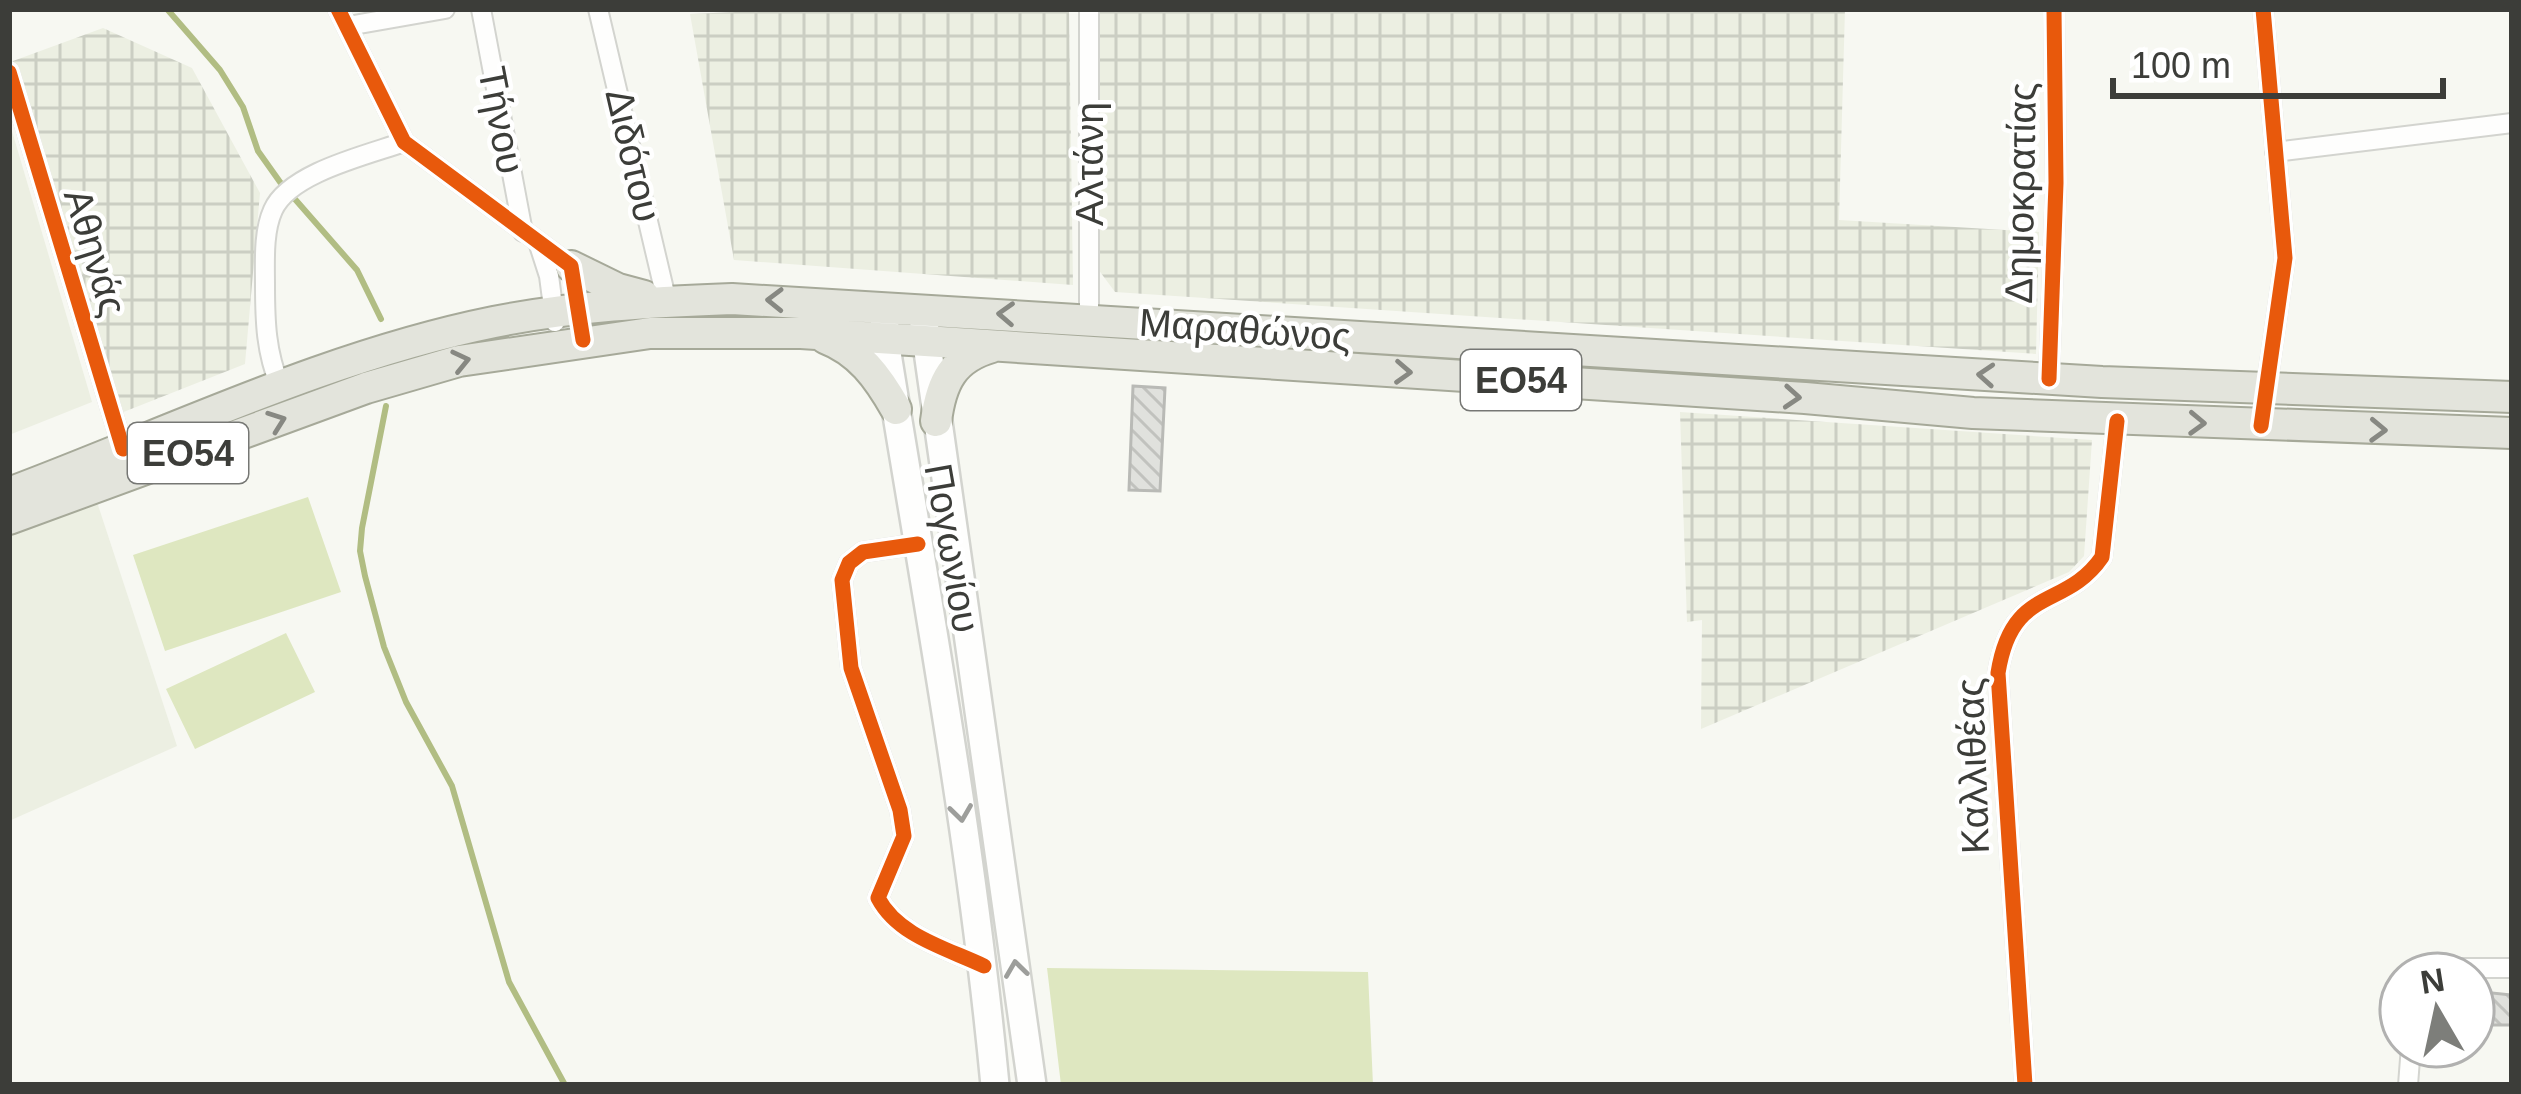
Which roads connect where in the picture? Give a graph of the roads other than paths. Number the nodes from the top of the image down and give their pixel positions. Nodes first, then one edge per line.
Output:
1 (445, 9) edge
2 (481, 9) edge
3 (598, 9) edge
4 (1089, 9) edge
5 (2054, 9) edge
6 (2263, 9) edge
7 (344, 17) edge
8 (9, 72) edge
9 (2512, 123) edge
10 (404, 142) junction
11 (2275, 152) junction
12 (523, 232) junction
13 (539, 245) junction
14 (571, 266) junction
15 (667, 302) junction
16 (884, 306) junction
17 (923, 309) junction
18 (1089, 319) junction
19 (568, 326) junction
20 (801, 333) junction
21 (886, 338) junction
22 (926, 342) junction
23 (993, 346) junction
24 (2048, 379) junction
25 (280, 386) junction
26 (2265, 389) junction
27 (2512, 397) edge
28 (896, 409) junction
29 (936, 421) junction
30 (2117, 421) junction
31 (2261, 426) junction
32 (2512, 433) edge
33 (123, 449) junction
34 (9, 493) edge
35 (9, 519) edge
36 (919, 544) junction
37 (984, 966) junction
38 (994, 1085) edge
39 (1032, 1085) edge
40 (2025, 1085) edge

1 - 7 street
2 - 12 street, Τήνου
3 - 15 street, Διδότου
4 - 18 street, Αλτάνη
5 - 24 street, Δημοκρατίας
6 - 11 street
7 - 10 street
8 - 33 street, Αθηνάς
9 - 11 street
10 - 12 street
10 - 25 street
11 - 26 street
12 - 13 street
13 - 14 street
13 - 19 street
14 - 15 main road
14 - 19 street
16 -> 15 main road, Μαραθώνος / ΕΟ54
15 - 19 main road, Μαραθώνος / ΕΟ54
16 - 17 main road, Μαραθώνος / ΕΟ54
16 - 21 main road, Πογωνίου
18 -> 17 main road, Μαραθώνος / ΕΟ54
17 - 22 main road, Πογωνίου
24 -> 18 main road, Μαραθώνος / ΕΟ54
19 - 20 main road, Μαραθώνος / ΕΟ54
19 - 25 main road, Μαραθώνος / ΕΟ54
35 -> 19 main road, Μαραθώνος / ΕΟ54
20 - 21 main road, Μαραθώνος / ΕΟ54
20 - 28 main road
21 - 22 main road, Μαραθώνος / ΕΟ54
21 - 28 main road, Πογωνίου
22 - 23 main road, Μαραθώνος / ΕΟ54
22 - 29 main road, Πογωνίου
23 - 29 main road
23 -> 30 main road, Μαραθώνος / ΕΟ54
24 - 26 main road, Μαραθώνος / ΕΟ54
25 - 33 main road, Μαραθώνος / ΕΟ54
26 - 27 main road, Μαραθώνος / ΕΟ54
26 - 31 street
28 - 36 main road, Πογωνίου
39 -> 29 main road, Πογωνίου
30 -> 31 main road, Μαραθώνος / ΕΟ54
30 - 40 street, Καλλιθέας
31 -> 32 main road, Μαραθώνος / ΕΟ54
33 - 34 main road, Μαραθώνος / ΕΟ54
36 -> 37 main road, Πογωνίου
36 - 37 street
37 - 38 main road, Πογωνίου

